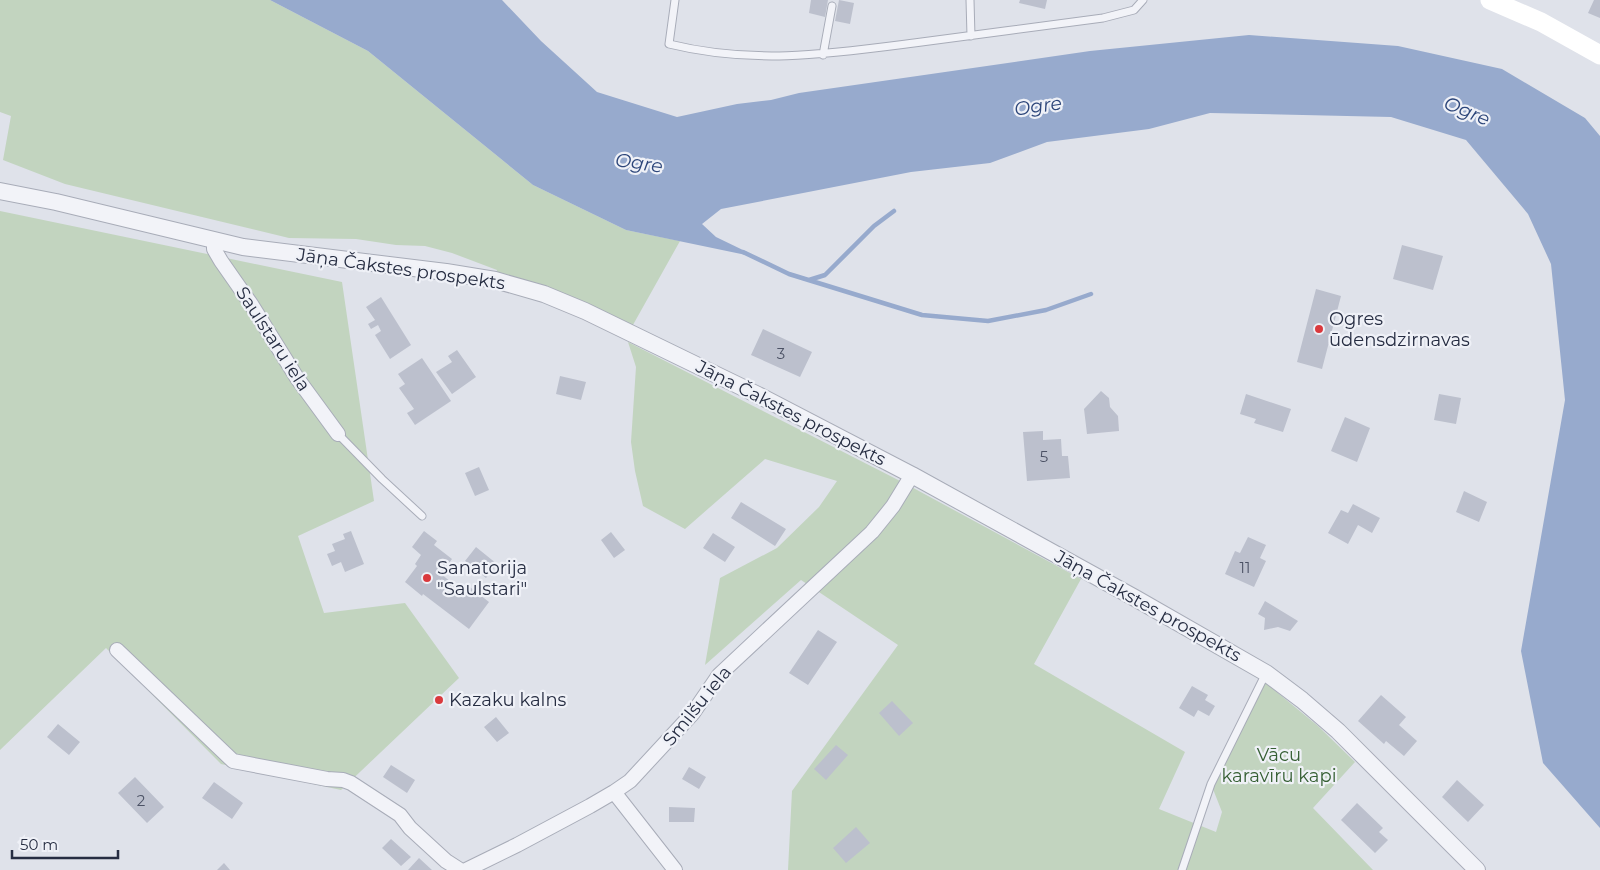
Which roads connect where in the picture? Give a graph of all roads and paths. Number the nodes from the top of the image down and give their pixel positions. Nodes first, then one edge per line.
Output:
1 (675, 0) edge
2 (970, 0) edge
3 (1143, 0) edge
4 (1490, 0) edge
5 (832, 6) dead end
6 (971, 36) junction
7 (823, 55) junction
8 (1600, 55) edge
9 (0, 191) edge
10 (214, 241) junction
11 (338, 434) joint
12 (912, 475) junction
13 (422, 516) dead end
14 (117, 650) dead end
15 (1266, 673) junction
16 (614, 792) junction
17 (460, 870) edge
18 (466, 870) edge
19 (675, 870) edge
20 (1182, 870) edge
21 (1477, 870) edge

1 - 7 lane
2 - 6 lane
3 - 6 lane
4 - 8 main road
5 - 7 lane
6 - 7 lane
9 - 10 street, Jāņa Čakstes prospekts
10 - 11 street, Saulstaru iela
10 - 12 street, Jāņa Čakstes prospekts
11 - 13 lane
12 - 15 street, Jāņa Čakstes prospekts
12 - 16 street, Smilšu iela
14 - 17 street
15 - 20 lane
15 - 21 street, Jāņa Čakstes prospekts
16 - 18 street, Smilšu iela
16 - 19 street

